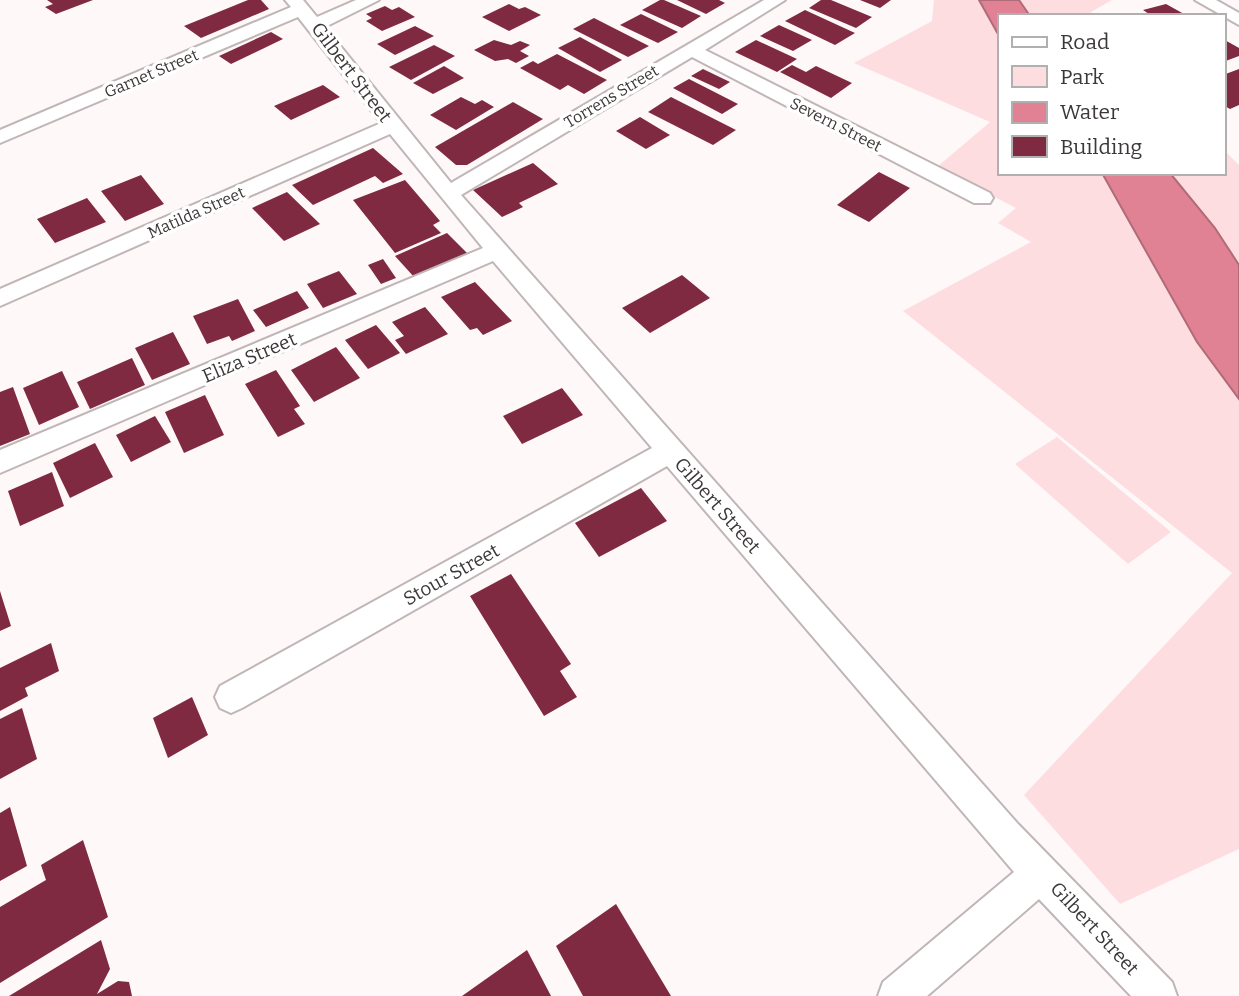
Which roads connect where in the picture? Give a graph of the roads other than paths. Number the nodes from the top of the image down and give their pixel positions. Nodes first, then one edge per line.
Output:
1 (370, 0) edge
2 (776, 0) edge
3 (1204, 0) edge
4 (304, 11) edge
5 (1239, 20) edge
6 (690, 49) junction
7 (392, 126) junction
8 (0, 137) edge
9 (448, 194) junction
10 (982, 198) dead end
11 (497, 251) junction
12 (0, 298) edge
13 (671, 451) junction
14 (0, 462) edge
15 (231, 697) dead end
16 (1042, 872) junction
17 (897, 996) edge
18 (1158, 996) edge

1 - 4 street, Garnet Street
2 - 6 street, Torrens Street
3 - 5 street
4 - 7 street, Gilbert Street
4 - 8 street, Garnet Street
6 - 9 street, Torrens Street
6 - 10 street, Severn Street
7 - 9 street, Gilbert Street
7 - 12 street, Matilda Street
9 - 11 street, Gilbert Street
11 - 13 street, Gilbert Street
11 - 14 street, Eliza Street
13 - 15 street, Stour Street
13 - 16 street, Gilbert Street
16 - 17 street
16 - 18 street, Gilbert Street

